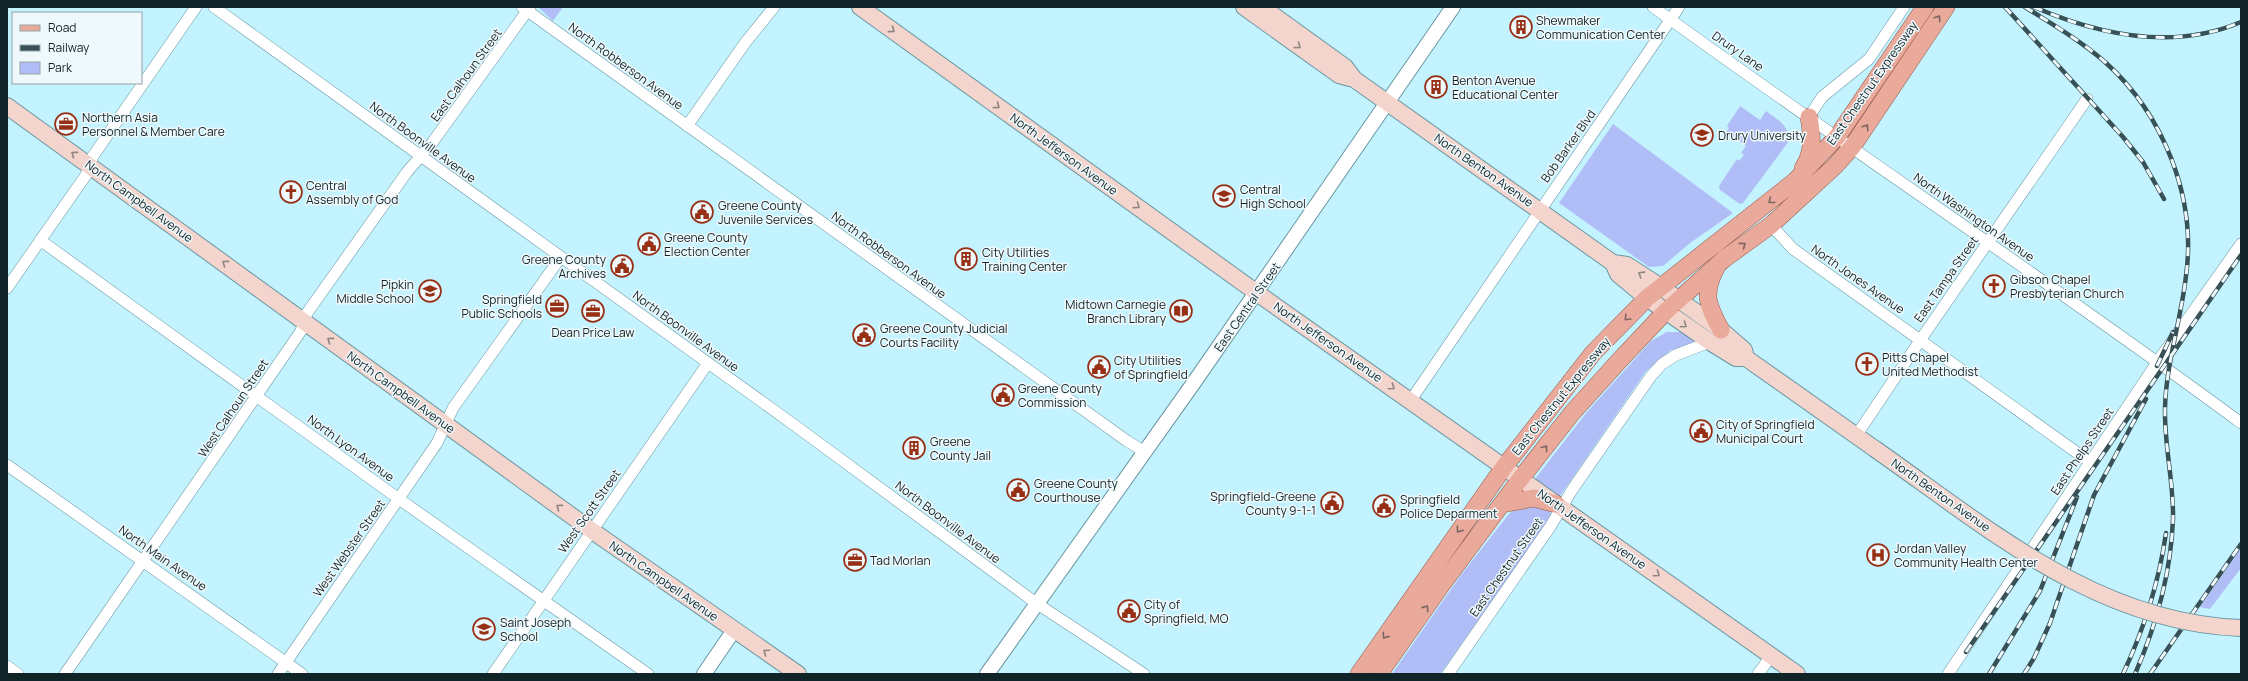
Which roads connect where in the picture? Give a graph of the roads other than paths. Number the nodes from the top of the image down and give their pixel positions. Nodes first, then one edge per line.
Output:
1 (196, 7) edge
2 (214, 7) edge
3 (774, 7) edge
4 (860, 7) edge
5 (1244, 7) edge
6 (1262, 7) edge
7 (1453, 7) edge
8 (1653, 7) edge
9 (1679, 7) edge
10 (1904, 7) edge
11 (1925, 7) edge
12 (1946, 7) edge
13 (527, 8) edge
14 (1671, 20) junction
15 (1354, 79) junction
16 (2088, 99) dead end
17 (1388, 103) junction
18 (7, 106) edge
19 (1809, 117) junction
20 (687, 126) junction
21 (1836, 136) junction
22 (1852, 147) junction
23 (420, 156) junction
24 (90, 165) junction
25 (1795, 181) junction
26 (1540, 209) junction
27 (1771, 224) junction
28 (40, 240) junction
29 (1987, 243) junction
30 (2241, 244) edge
31 (561, 257) junction
32 (1613, 263) junction
33 (1718, 264) junction
34 (1661, 287) junction
35 (7, 288) edge
36 (1257, 293) junction
37 (1647, 298) junction
38 (1678, 300) junction
39 (1665, 312) junction
40 (304, 321) junction
41 (1721, 330) junction
42 (1921, 339) junction
43 (1710, 342) junction
44 (1746, 358) junction
45 (2158, 362) junction
46 (708, 363) junction
47 (256, 395) junction
48 (1411, 400) junction
49 (2241, 423) edge
50 (446, 424) junction
51 (1856, 436) junction
52 (1145, 452) junction
53 (2090, 462) junction
54 (7, 464) edge
55 (1504, 467) junction
56 (1521, 478) junction
57 (399, 499) junction
58 (1502, 504) junction
59 (1559, 506) junction
60 (591, 530) junction
61 (144, 560) junction
62 (543, 600) junction
63 (1036, 603) junction
64 (2241, 628) edge
65 (734, 630) junction
66 (1771, 656) junction
67 (286, 662) junction
68 (7, 666) edge
69 (18, 674) edge
70 (65, 674) edge
71 (278, 674) edge
72 (302, 674) edge
73 (493, 674) edge
74 (648, 674) edge
75 (704, 674) edge
76 (798, 674) edge
77 (987, 674) edge
78 (1144, 674) edge
79 (1359, 674) edge
80 (1379, 674) edge
81 (1448, 674) edge
82 (1758, 674) edge
83 (1797, 674) edge
84 (1948, 674) edge

1 - 24 street
2 - 23 street, North Boonville Avenue
3 - 20 street
4 -> 36 main road, North Jefferson Avenue
5 -> 15 main road, North Benton Avenue
6 - 15 main road, North Benton Avenue
7 - 17 street, East Central Street
8 - 14 street, Drury Lane
9 - 14 street, Bob Barker Blvd
10 - 19 street
11 - 21 main road, East Chestnut Expressway
22 -> 12 main road, East Chestnut Expressway
13 - 20 street, North Robberson Avenue
13 - 23 street, East Calhoun Street
14 - 19 street, Drury Lane
14 - 26 street, Bob Barker Blvd
15 - 17 main road, North Benton Avenue
16 - 29 street, East Tampa Street
17 - 26 main road, North Benton Avenue
17 - 36 street, East Central Street
24 -> 18 main road, North Campbell Avenue
19 - 21 street, North Washington Avenue
19 - 25 main road
20 - 52 street, North Robberson Avenue
21 - 22 street, North Washington Avenue
21 - 25 main road, East Chestnut Expressway
22 - 27 main road, East Chestnut Expressway
22 - 29 street, North Washington Avenue
23 - 31 street, North Boonville Avenue
23 - 40 street, West Calhoun Street
24 - 28 street
40 -> 24 main road, North Campbell Avenue
25 -> 34 main road, East Chestnut Expressway
26 - 32 main road, North Benton Avenue
26 - 48 street, Bob Barker Blvd
33 -> 27 main road, East Chestnut Expressway
27 - 42 street, North Jones Avenue
28 - 35 street
28 - 47 street, North Lyon Avenue
29 - 42 street, East Tampa Street
29 - 45 street, North Washington Avenue
30 - 45 street, East Phelps Street
31 - 46 street, North Boonville Avenue
31 - 50 street, West Webster Street
34 -> 32 main road, North Benton Avenue
32 - 37 main road, North Benton Avenue
33 - 38 main road, East Chestnut Expressway
33 - 41 main road
34 - 37 main road, East Chestnut Expressway
34 - 38 main road, North Benton Avenue
36 -> 48 main road, North Jefferson Avenue
36 - 52 street, East Central Street
37 - 39 main road, North Benton Avenue
37 -> 55 main road, East Chestnut Expressway
38 - 39 main road, East Chestnut Expressway
38 - 41 main road, North Benton Avenue
39 -> 43 main road, North Benton Avenue
56 -> 39 main road, East Chestnut Expressway
40 - 47 street, West Calhoun Street
50 -> 40 main road, North Campbell Avenue
41 - 44 main road, North Benton Avenue
42 - 51 street, East Tampa Street
42 - 53 street, North Jones Avenue
43 - 44 main road, North Benton Avenue
43 - 59 street, East Chestnut Street
44 - 51 main road, North Benton Avenue
45 - 49 street, North Washington Avenue
45 - 53 street, East Phelps Street
46 - 60 street, West Scott Street
46 - 63 street, North Boonville Avenue
47 - 57 street, North Lyon Avenue
47 - 61 street, West Calhoun Street
48 - 55 main road, North Jefferson Avenue
50 - 57 street, West Webster Street
60 -> 50 main road, North Campbell Avenue
51 - 64 main road, North Benton Avenue, bridge
52 - 63 street, East Central Street
53 - 84 street, East Phelps Street
54 - 61 street, North Main Avenue
55 - 56 main road, North Jefferson Avenue
55 -> 79 main road, East Chestnut Expressway
56 - 58 main road, East Chestnut Expressway
56 - 59 main road, North Jefferson Avenue
57 - 62 street, North Lyon Avenue
57 - 67 street, West Webster Street
58 - 59 main road
80 -> 58 main road, East Chestnut Expressway
59 -> 66 main road, North Jefferson Avenue
59 - 81 street, East Chestnut Street
60 - 62 street, West Scott Street
60 - 65 main road, North Campbell Avenue
61 - 67 street, North Main Avenue
61 - 70 street, West Calhoun Street
62 - 73 street, West Scott Street
62 - 74 street, North Lyon Avenue
63 - 77 street, East Central Street
63 - 78 street, North Boonville Avenue
65 - 75 street
76 -> 65 main road, North Campbell Avenue
66 - 82 street
66 - 83 main road, North Jefferson Avenue
67 - 71 street, West Webster Street
67 - 72 street, North Main Avenue
68 - 69 street

